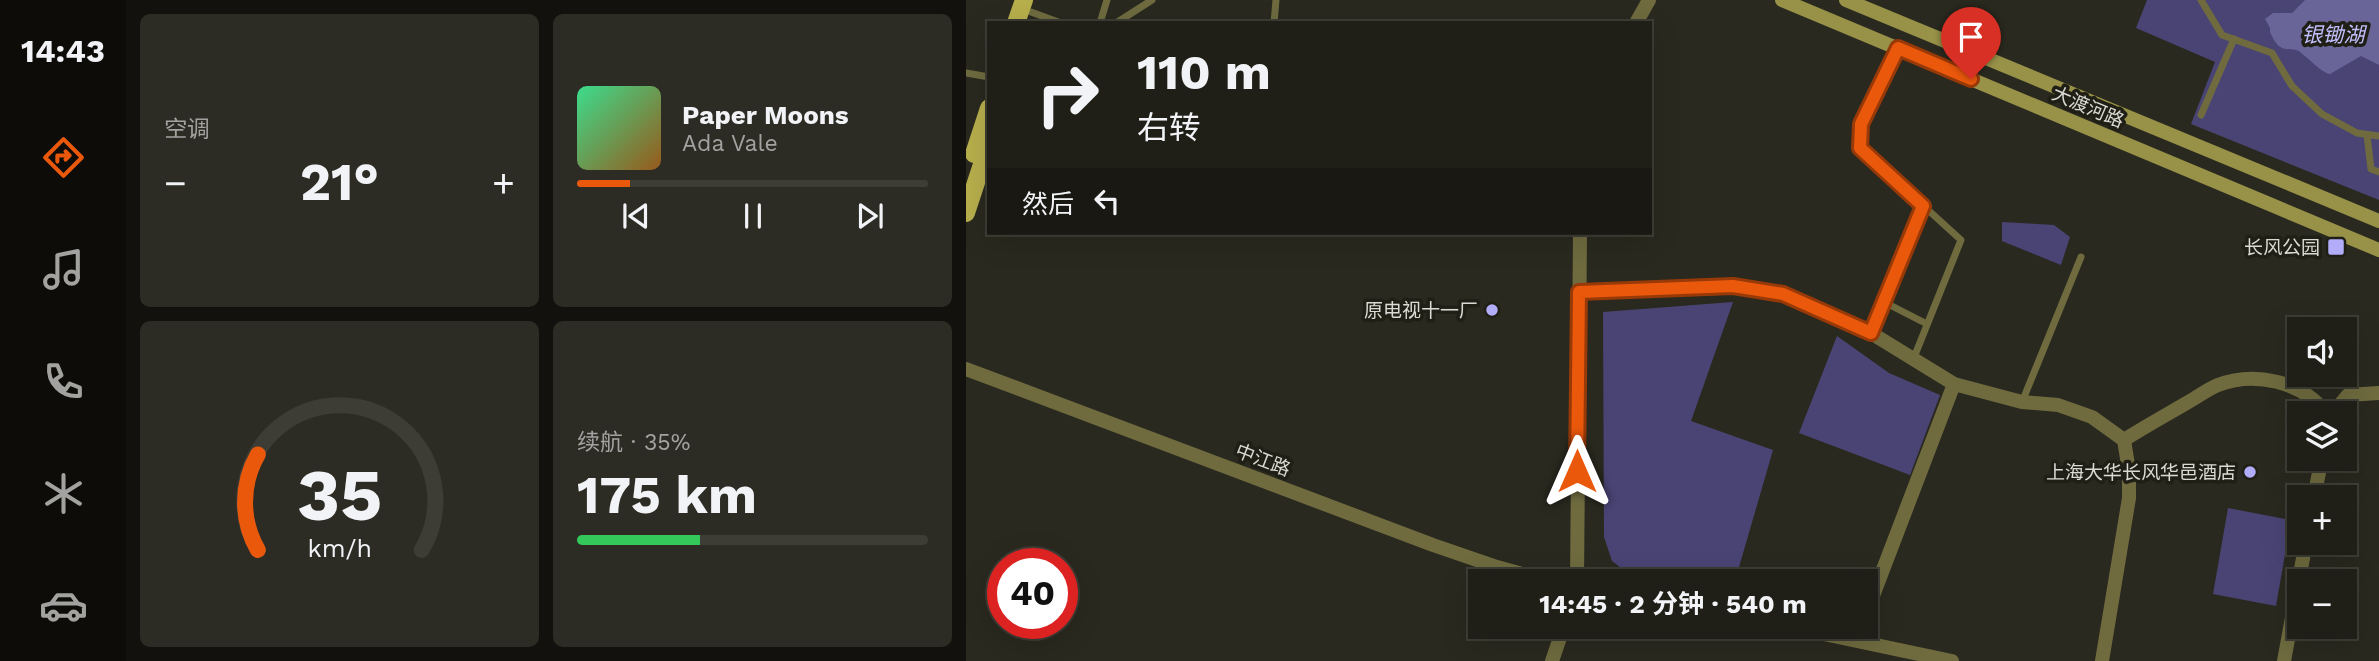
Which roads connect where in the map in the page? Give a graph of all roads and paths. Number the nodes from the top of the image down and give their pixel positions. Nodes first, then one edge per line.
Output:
1 (1107, 0) edge
2 (1152, 0) edge
3 (1276, 0) edge
4 (1649, 0) edge
5 (1782, 0) edge
6 (1846, 0) edge
7 (2201, 0) edge
8 (1029, 9) edge
9 (1056, 21) edge
10 (1101, 21) edge
11 (1119, 21) edge
12 (1274, 21) edge
13 (1637, 21) edge
14 (2234, 39) junction
15 (1898, 48) junction
16 (966, 73) edge
17 (987, 77) edge
18 (987, 114) edge
19 (2201, 115) dead end
20 (2367, 135) junction
21 (2379, 136) edge
22 (987, 149) edge
23 (2379, 172) edge
24 (966, 177) edge
25 (1923, 206) junction
26 (966, 213) edge
27 (2378, 217) edge
28 (1580, 235) edge
29 (2379, 250) edge
30 (2081, 257) dead end
31 (1579, 292) junction
32 (1884, 302) junction
33 (1927, 324) junction
34 (1871, 333) junction
35 (1913, 360) junction
36 (966, 369) edge
37 (1954, 384) junction
38 (2379, 393) edge
39 (2022, 401) junction
40 (2314, 401) edge
41 (2343, 401) edge
42 (2124, 440) junction
43 (2304, 555) edge
44 (1504, 569) edge
45 (1577, 569) edge
46 (1878, 583) edge
47 (1560, 639) edge
48 (1878, 639) edge
49 (1552, 661) edge
50 (1952, 661) edge
51 (2102, 661) edge
52 (2284, 661) edge

1 - 10 lane
2 - 11 lane
3 - 12 lane
4 - 13 street
5 - 15 main road, 大渡河路
6 - 27 main road, 大渡河路
7 - 14 lane
8 - 9 lane
14 - 19 lane
14 - 20 lane
15 - 25 lane
15 - 29 main road, 大渡河路
16 - 17 lane
18 - 24 main road
20 - 21 lane
20 - 23 lane
22 - 26 main road
25 - 32 lane
25 - 33 lane
28 - 31 street
30 - 39 lane
31 - 34 street
31 - 45 street
32 - 33 lane
32 - 34 lane
33 - 35 lane
34 - 35 street
35 - 37 street
36 - 44 street, 中江路
37 - 39 street
37 - 46 street
38 - 41 street
39 - 42 street
40 - 42 street
42 - 51 street
43 - 52 street
47 - 49 street
48 - 50 street

